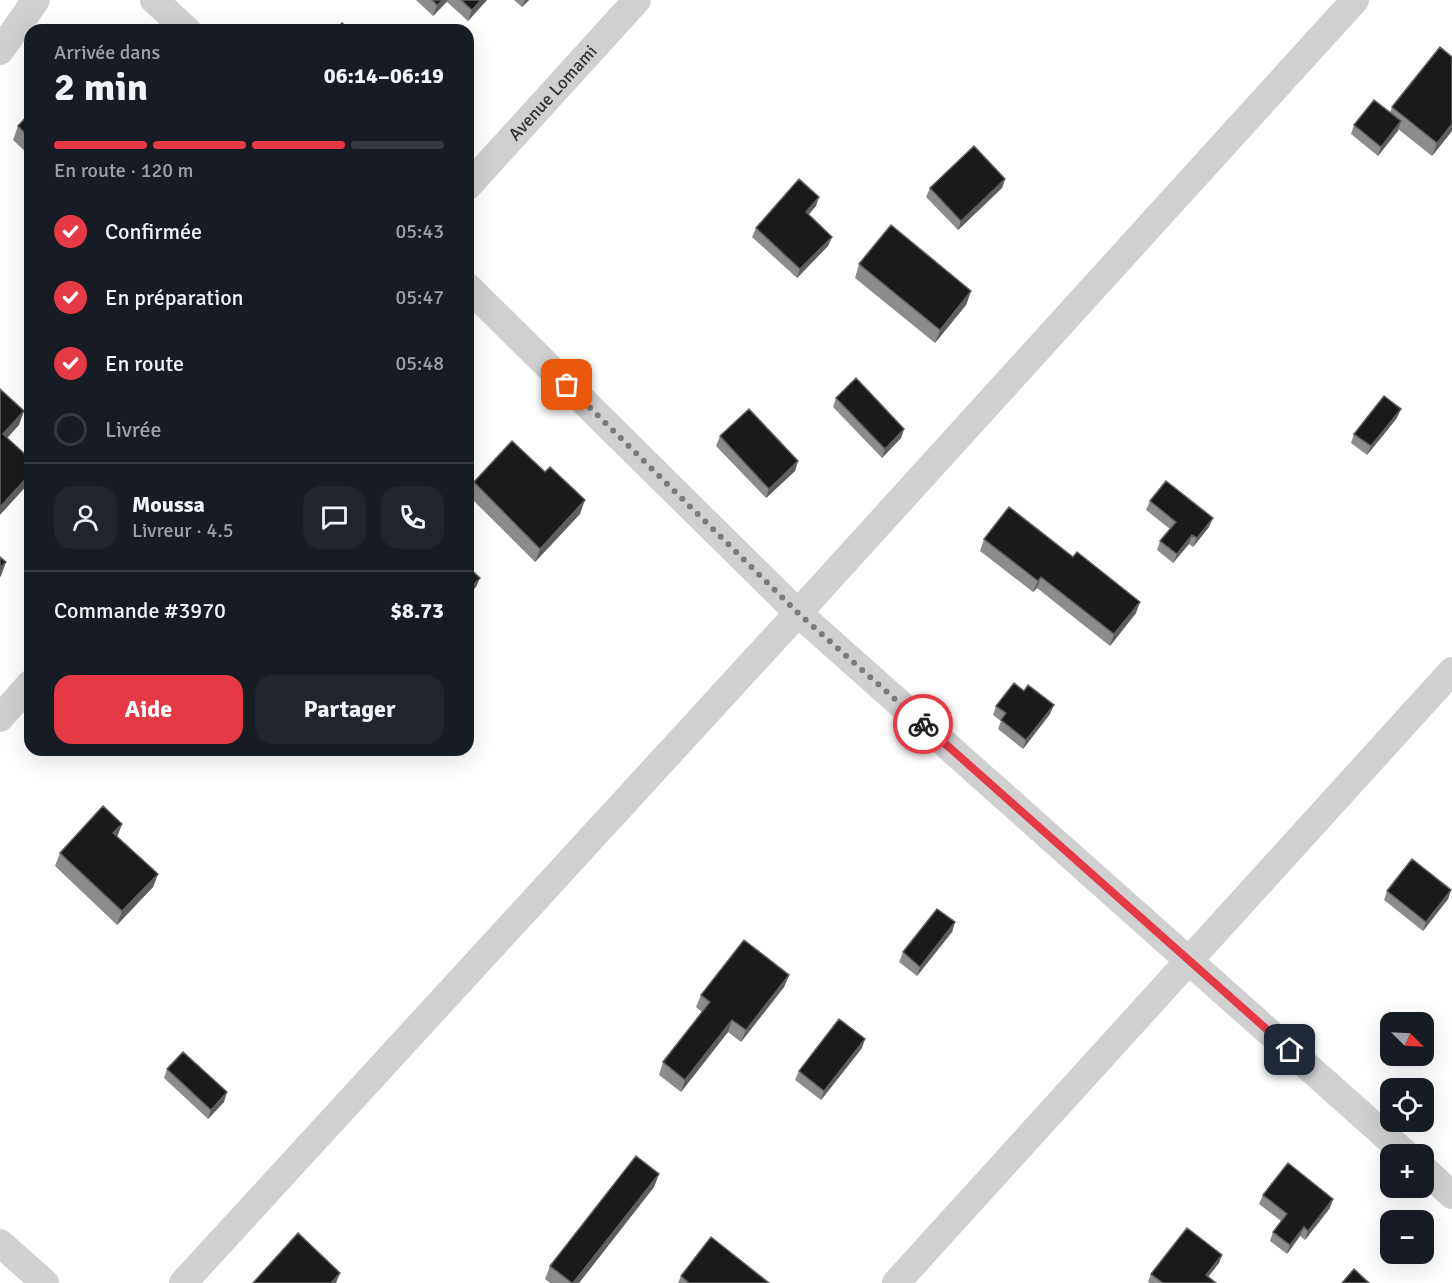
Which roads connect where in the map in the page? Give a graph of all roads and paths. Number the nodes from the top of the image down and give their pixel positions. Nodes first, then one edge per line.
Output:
1 (36, 0) edge
2 (154, 0) edge
3 (637, 0) edge
4 (1355, 0) edge
5 (180, 24) edge
6 (0, 51) edge
7 (474, 179) edge
8 (474, 293) edge
9 (798, 613) junction
10 (1452, 671) edge
11 (24, 691) edge
12 (0, 718) edge
13 (1189, 961) junction
14 (1395, 1144) edge
15 (1434, 1178) edge
16 (1452, 1195) edge
17 (0, 1243) edge
18 (45, 1283) edge
19 (183, 1283) edge
20 (896, 1283) edge

1 - 6 street
2 - 5 street
3 - 7 street, Avenue Lomami
4 - 9 street
8 - 9 street
9 - 13 street
9 - 19 street
10 - 13 street
11 - 12 street
13 - 14 street
13 - 20 street
15 - 16 street
17 - 18 street

